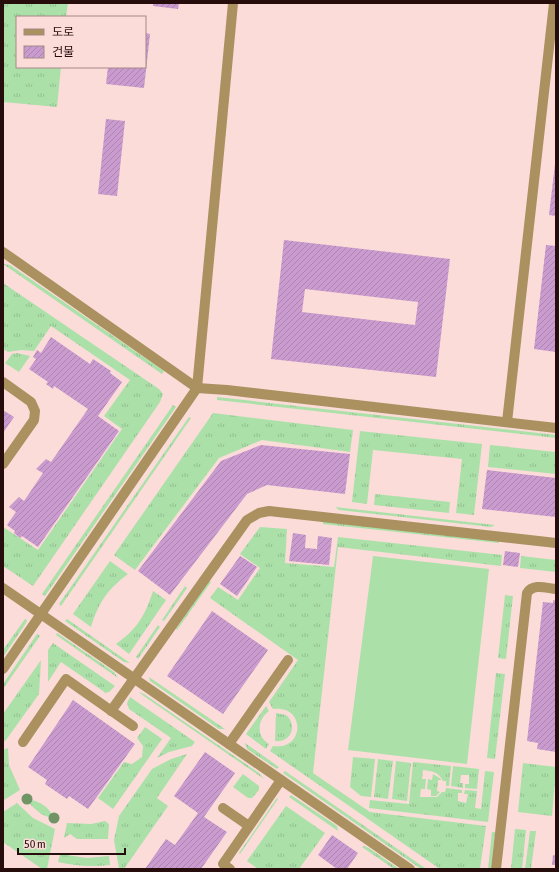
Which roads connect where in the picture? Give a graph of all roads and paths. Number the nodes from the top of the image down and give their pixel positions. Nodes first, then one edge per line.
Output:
1 (233, 3) edge
2 (554, 3) edge
3 (3, 252) edge
4 (3, 382) edge
5 (197, 388) junction
6 (507, 422) junction
7 (556, 428) edge
8 (3, 464) edge
9 (556, 543) edge
10 (3, 588) edge
11 (556, 589) edge
12 (41, 614) junction
13 (288, 660) dead end
14 (3, 669) edge
15 (134, 679) junction
16 (111, 711) junction
17 (133, 726) dead end
18 (23, 742) dead end
19 (229, 744) junction
20 (281, 780) junction
21 (223, 808) dead end
22 (249, 826) junction
23 (230, 869) edge
24 (410, 869) edge
25 (496, 869) edge

1 - 5 street
2 - 6 street
3 - 5 street
4 - 8 street
5 - 6 street
5 - 12 street
6 - 7 street
9 - 15 street
10 - 12 street
11 - 25 street
12 - 14 street
12 - 15 street
13 - 19 street
15 - 16 street
15 - 19 street
16 - 17 street
16 - 18 street
19 - 20 street
20 - 22 street
20 - 24 street
21 - 22 street
22 - 23 street

